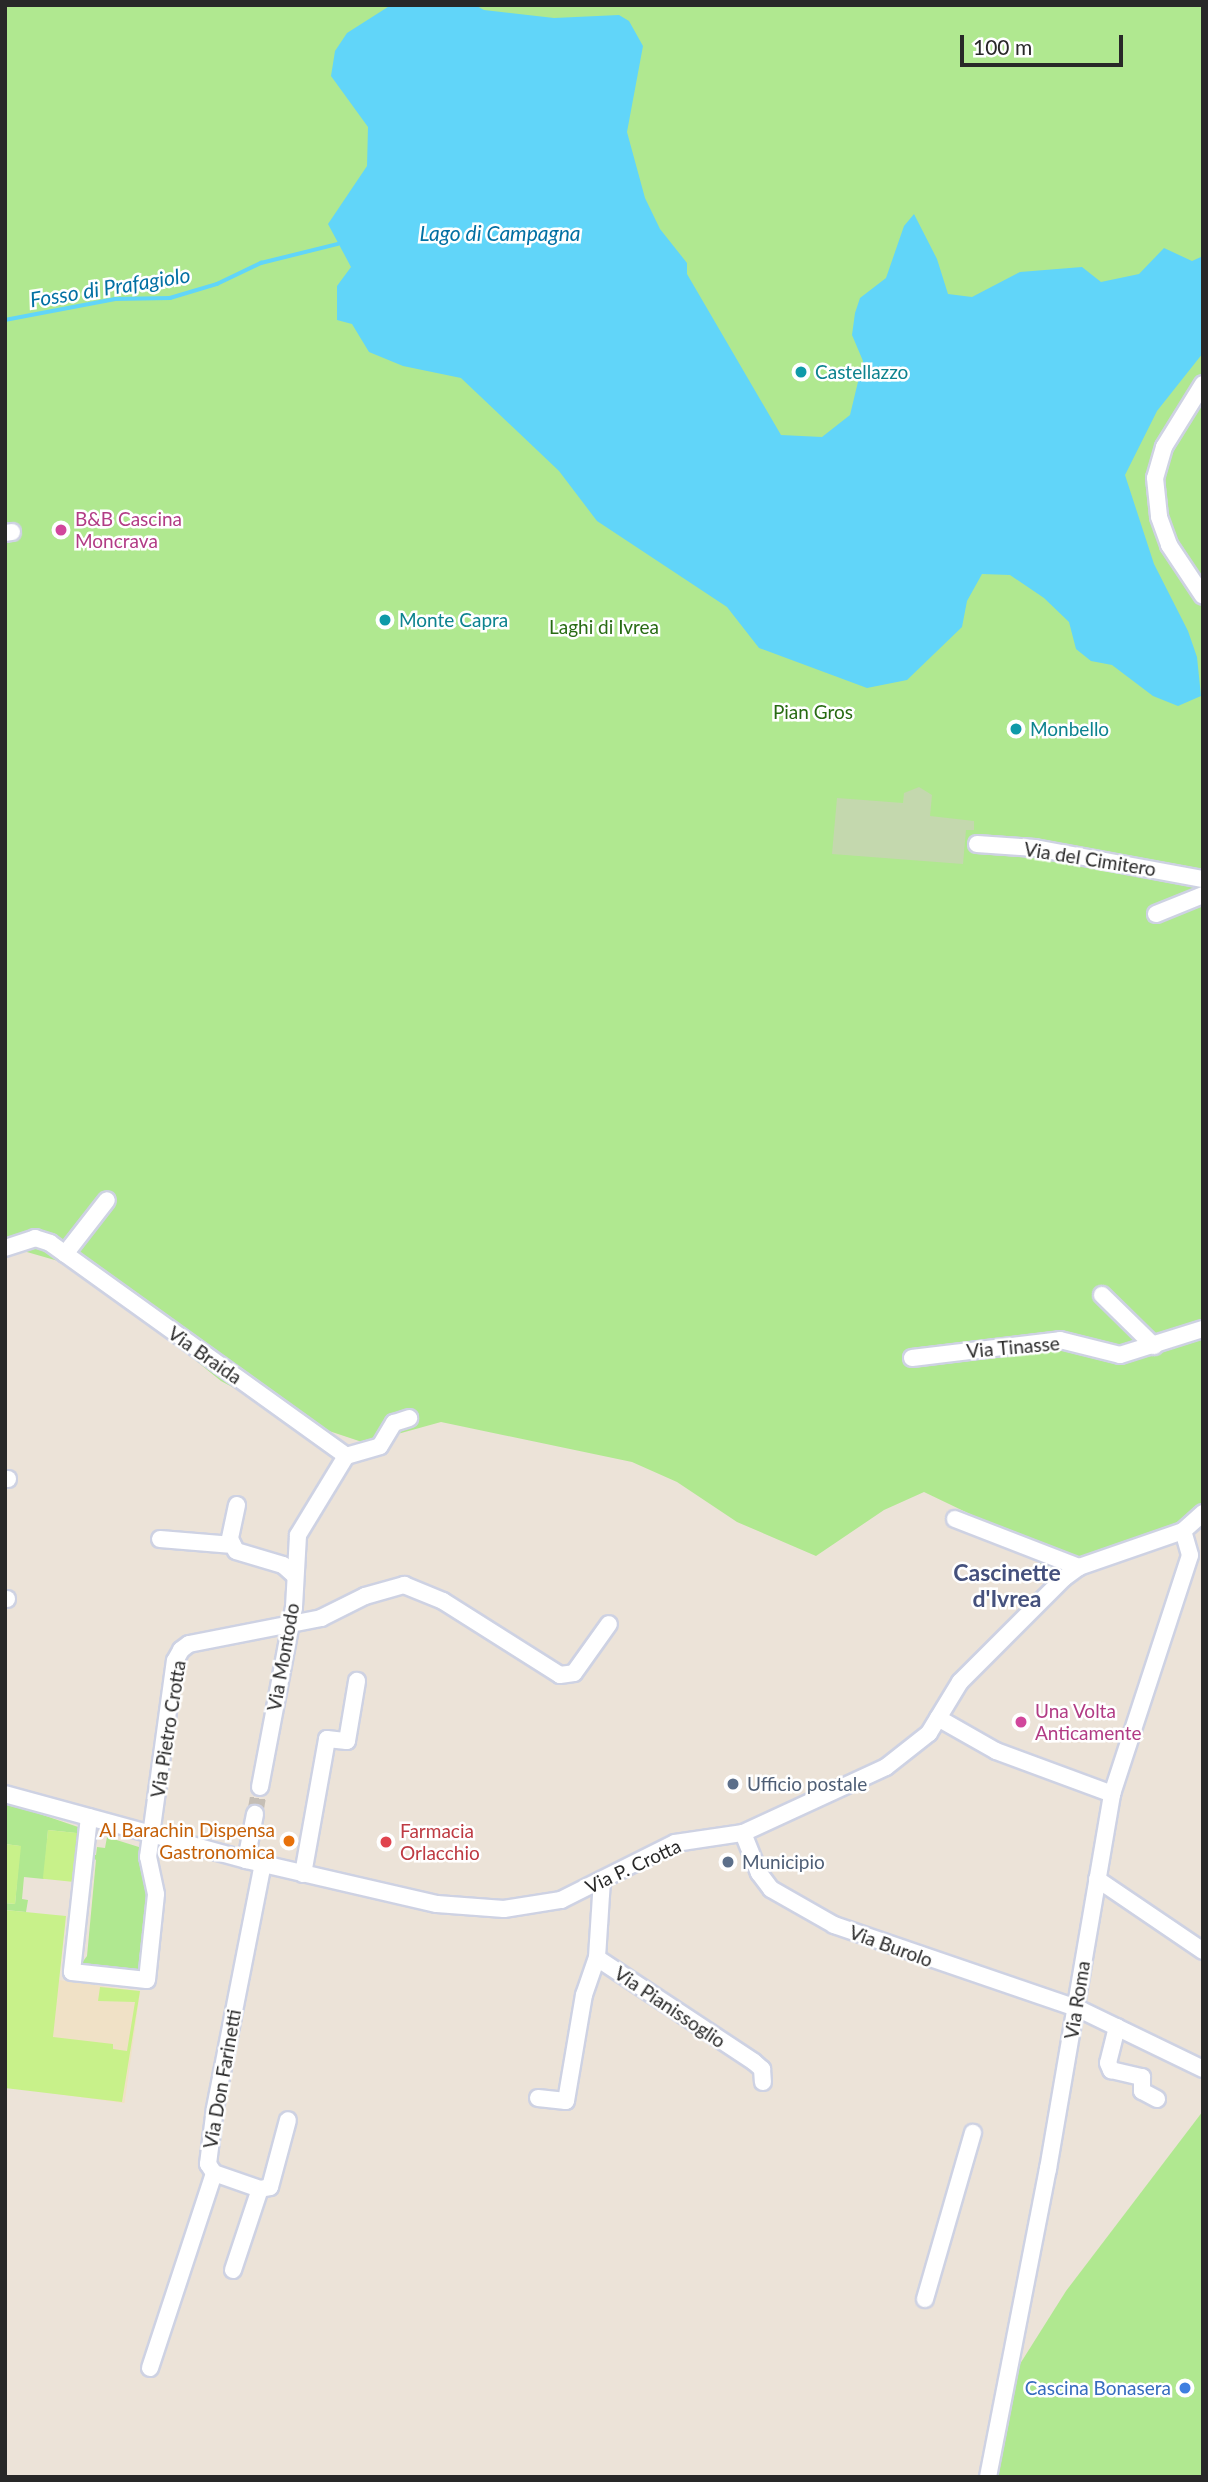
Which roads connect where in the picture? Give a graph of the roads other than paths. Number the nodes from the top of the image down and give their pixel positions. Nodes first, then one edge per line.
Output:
1 (1203, 384) edge
2 (1203, 596) edge
3 (977, 844) dead end
4 (1203, 879) edge
5 (1203, 895) edge
6 (1156, 914) dead end
7 (107, 1200) dead end
8 (5, 1248) edge
9 (65, 1254) junction
10 (1102, 1295) dead end
11 (1203, 1329) edge
12 (1154, 1346) junction
13 (912, 1358) dead end
14 (409, 1418) dead end
15 (346, 1456) junction
16 (237, 1505) dead end
17 (1203, 1513) edge
18 (955, 1519) dead end
19 (1183, 1531) junction
20 (160, 1539) dead end
21 (233, 1545) junction
22 (1079, 1567) junction
23 (294, 1575) junction
24 (288, 1621) junction
25 (609, 1624) dead end
26 (357, 1681) dead end
27 (938, 1718) junction
28 (260, 1787) tunnel mouth
29 (5, 1794) edge
30 (1112, 1794) junction
31 (256, 1814) tunnel mouth
32 (89, 1817) junction
33 (743, 1833) junction
34 (151, 1835) junction
35 (246, 1860) junction
36 (263, 1864) junction
37 (303, 1874) junction
38 (1097, 1879) junction
39 (602, 1880) junction
40 (1203, 1951) edge
41 (597, 1958) junction
42 (1077, 2008) junction
43 (1117, 2028) junction
44 (1203, 2069) edge
45 (763, 2082) dead end
46 (538, 2098) dead end
47 (1157, 2098) dead end
48 (288, 2120) dead end
49 (973, 2133) dead end
50 (214, 2173) junction
51 (260, 2189) junction
52 (233, 2270) dead end
53 (925, 2299) dead end
54 (150, 2368) dead end
55 (988, 2477) edge

1 - 2 street
3 - 4 street, Via del Cimitero
5 - 6 street
7 - 9 street
8 - 9 street, Via Braida
9 - 15 street, Via Braida
10 - 12 street
11 - 12 street, Via Tinasse
12 - 13 street, Via Tinasse
14 - 15 street
15 - 23 street, Via Montodo
16 - 21 street
17 - 19 street
18 - 22 street
19 - 22 street, Via P. Crotta
19 - 30 street, Via Roma
20 - 21 street
21 - 23 street
22 - 27 street, Via P. Crotta
23 - 24 street, Via Montodo
24 - 25 street
24 - 28 street, Via Montodo
24 - 34 street, Via Pietro Crotta
26 - 37 street
27 - 30 street
27 - 33 street, Via P. Crotta
29 - 32 street
30 - 38 street, Via Roma
31 - 35 street
32 - 34 street
32 - 34 street, Via Pietro Crotta
33 - 39 street, Via P. Crotta
33 - 42 street, Via Burolo
34 - 35 street
35 - 36 street
36 - 37 street
36 - 50 street, Via Don Farinetti
37 - 39 street, Via P. Crotta
38 - 40 street
38 - 42 street, Via Roma
39 - 41 street, Via Pianissoglio
41 - 45 street, Via Pianissoglio
41 - 46 street
42 - 43 street, Via Burolo
42 - 55 street, Via Roma
43 - 44 street, Via Burolo
43 - 47 street
48 - 51 street
49 - 53 street
50 - 51 street
50 - 54 street, Via Don Farinetti
51 - 52 street

